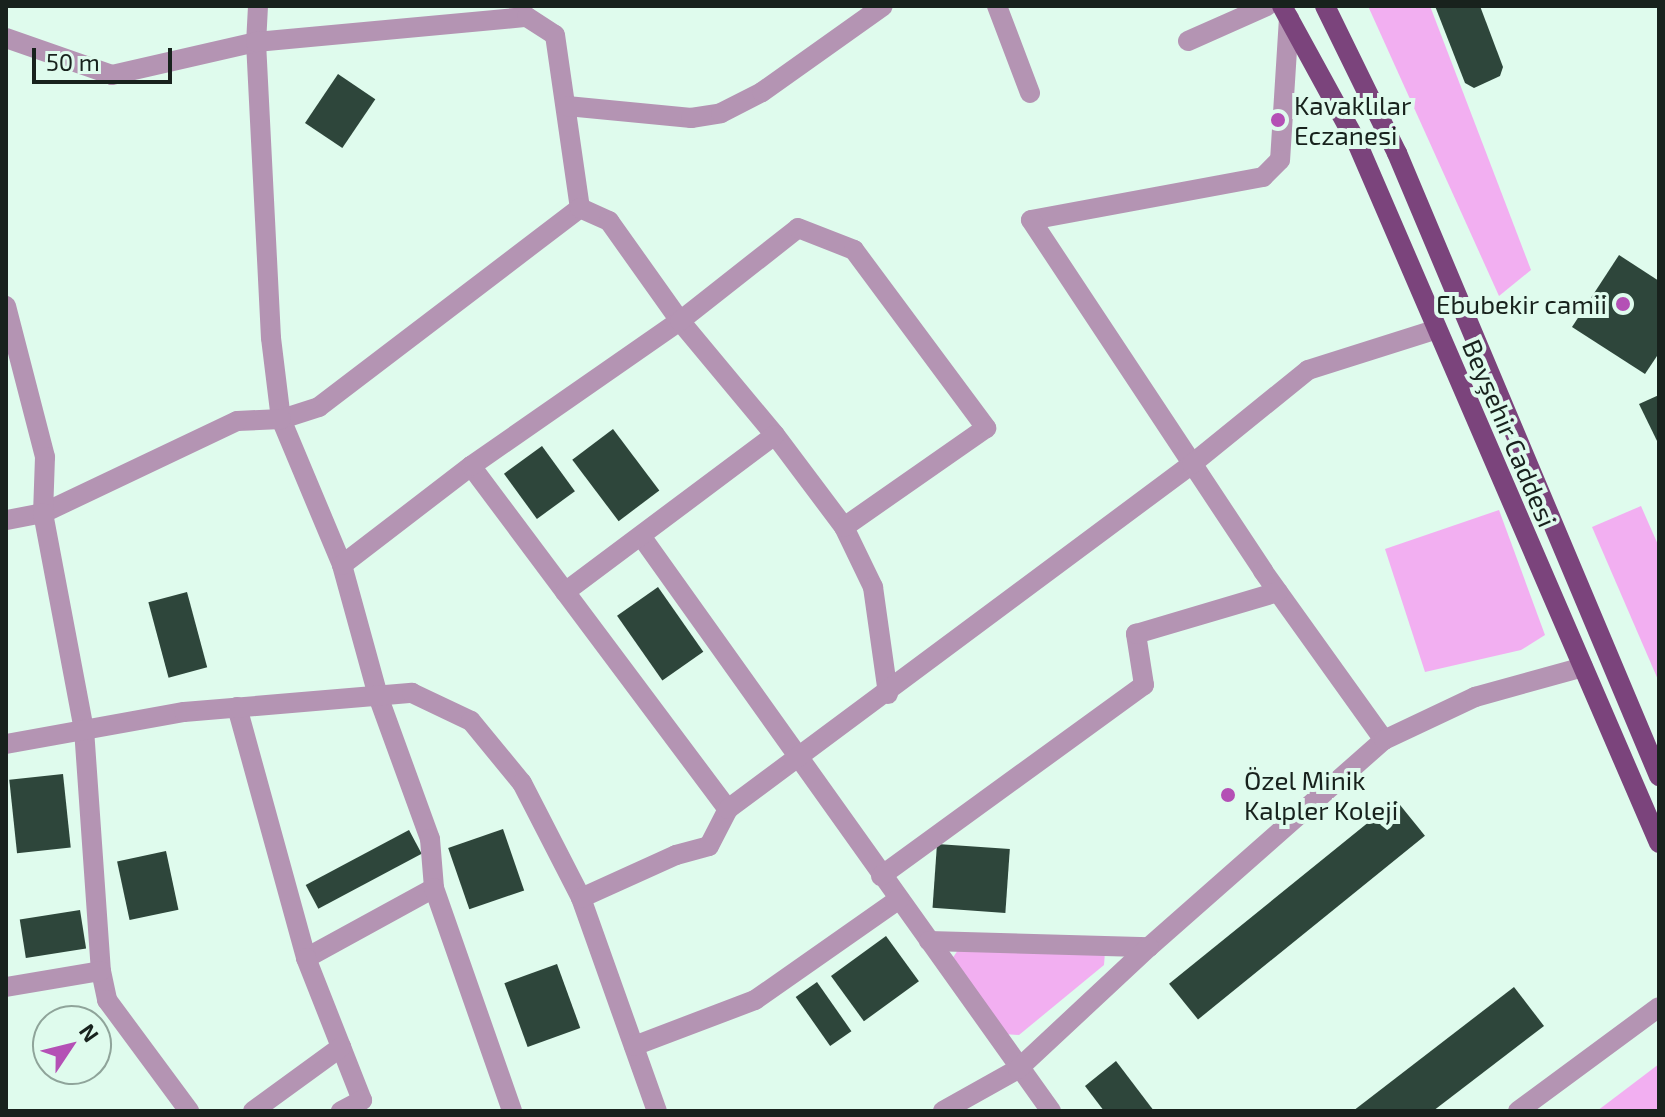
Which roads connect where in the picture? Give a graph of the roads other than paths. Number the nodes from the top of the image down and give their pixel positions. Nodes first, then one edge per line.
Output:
1 (258, 6) edge
2 (883, 6) edge
3 (997, 6) edge
4 (1267, 6) edge
5 (1325, 6) edge
6 (1285, 12) edge
7 (6, 38) edge
8 (1188, 41) dead end
9 (256, 42) junction
10 (1030, 93) dead end
11 (567, 106) junction
12 (580, 208) junction
13 (6, 307) edge
14 (680, 321) junction
15 (1437, 329) junction
16 (281, 419) junction
17 (775, 435) junction
18 (1192, 464) junction
19 (471, 466) junction
20 (43, 513) junction
21 (6, 520) edge
22 (844, 527) junction
23 (641, 536) junction
24 (342, 565) junction
25 (565, 592) junction
26 (1278, 592) junction
27 (1583, 667) junction
28 (888, 694) junction
29 (378, 696) junction
30 (237, 707) junction
31 (84, 729) junction
32 (1384, 740) junction
33 (6, 744) edge
34 (798, 758) junction
35 (1659, 776) edge
36 (728, 809) junction
37 (1659, 843) edge
38 (881, 876) junction
39 (434, 888) junction
40 (581, 898) junction
41 (899, 899) junction
42 (929, 941) junction
43 (1149, 947) junction
44 (306, 958) junction
45 (101, 971) junction
46 (6, 987) edge
47 (1659, 1007) edge
48 (634, 1046) junction
49 (341, 1047) junction
50 (1018, 1069) junction
51 (189, 1111) edge
52 (253, 1111) edge
53 (341, 1111) edge
54 (512, 1111) edge
55 (657, 1111) edge
56 (943, 1111) edge
57 (1051, 1111) edge
58 (1518, 1111) edge

1 - 9 street
2 - 11 street
3 - 10 street
4 - 8 street
5 - 35 main road, Beyşehir Caddesi
6 - 15 main road, Beyşehir Caddesi
6 - 18 street
7 - 9 street
9 - 11 street
9 - 16 street
11 - 12 street
12 - 14 street
12 - 16 street
13 - 20 street
14 - 17 street
14 - 19 street
14 - 22 street
15 - 18 street
15 - 27 main road, Beyşehir Caddesi
16 - 20 street
16 - 24 street
17 - 22 street
17 - 23 street
18 - 26 street
18 - 28 street
19 - 24 street
19 - 25 street
20 - 21 street
20 - 31 street
22 - 28 street
23 - 25 street
23 - 34 street
24 - 29 street
25 - 36 street
26 - 32 street
26 - 38 street
27 - 32 street
27 - 37 main road, Beyşehir Caddesi
28 - 34 street
29 - 30 street
29 - 39 street
29 - 40 street
30 - 31 street
30 - 44 street
31 - 33 street
31 - 45 street
32 - 43 street
34 - 36 street
34 - 38 street
36 - 40 street
38 - 41 street
39 - 44 street
39 - 54 street
40 - 48 street
41 - 42 street
41 - 48 street
42 - 43 street
42 - 50 street
43 - 50 street
44 - 49 street
45 - 46 street
45 - 51 street
47 - 58 street
48 - 55 street
49 - 52 street
49 - 53 street
50 - 56 street
50 - 57 street

